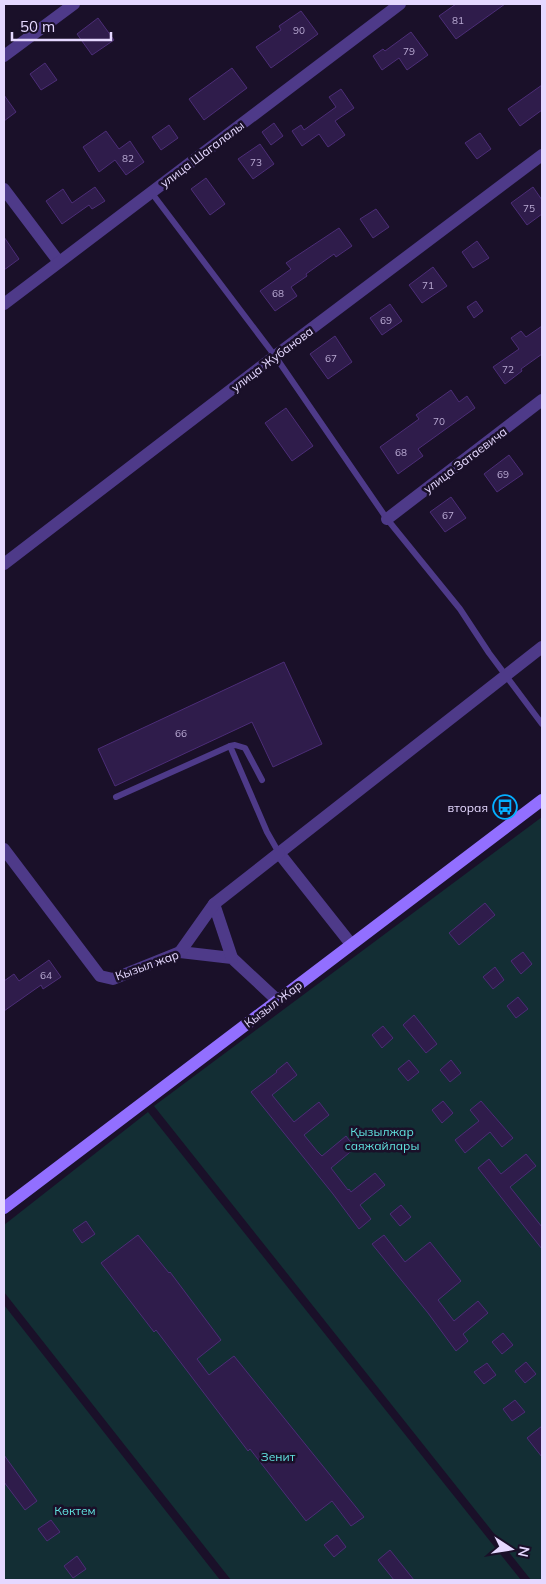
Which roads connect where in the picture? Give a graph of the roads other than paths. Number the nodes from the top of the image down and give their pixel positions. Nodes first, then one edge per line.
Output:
1 (74, 4) edge
2 (400, 4) edge
3 (4, 56) edge
4 (542, 155) edge
5 (4, 189) edge
6 (151, 192) junction
7 (59, 262) junction
8 (4, 304) edge
9 (275, 356) junction
10 (542, 400) edge
11 (387, 519) junction
12 (4, 564) edge
13 (542, 647) edge
14 (506, 674) junction
15 (542, 724) edge
16 (230, 746) junction
17 (262, 780) dead end
18 (116, 797) dead end
19 (542, 800) edge
20 (4, 849) edge
21 (279, 853) junction
22 (214, 904) junction
23 (351, 944) junction
24 (180, 952) junction
25 (232, 958) junction
26 (277, 1000) junction
27 (4, 1208) edge

1 - 3 street
2 - 6 street, улица Шагалалы
4 - 9 street, улица Жубанова
5 - 7 street
6 - 7 street, улица Шагалалы
6 - 9 lane
7 - 8 street, улица Шагалалы
9 - 11 lane
9 - 12 street, улица Жубанова
10 - 11 street, улица Затаевича
11 - 14 lane
13 - 14 street
14 - 15 lane
14 - 21 street
16 - 17 lane
16 - 18 lane
16 - 21 lane
19 - 23 main road, Кызыл Жар
20 - 24 street, Кызыл жар
21 - 22 street
21 - 23 street
22 - 24 street
22 - 25 street
23 - 26 main road, Кызыл Жар
24 - 25 street, Кызыл жар
25 - 26 street, Кызыл жар
26 - 27 main road, Кызыл Жар

